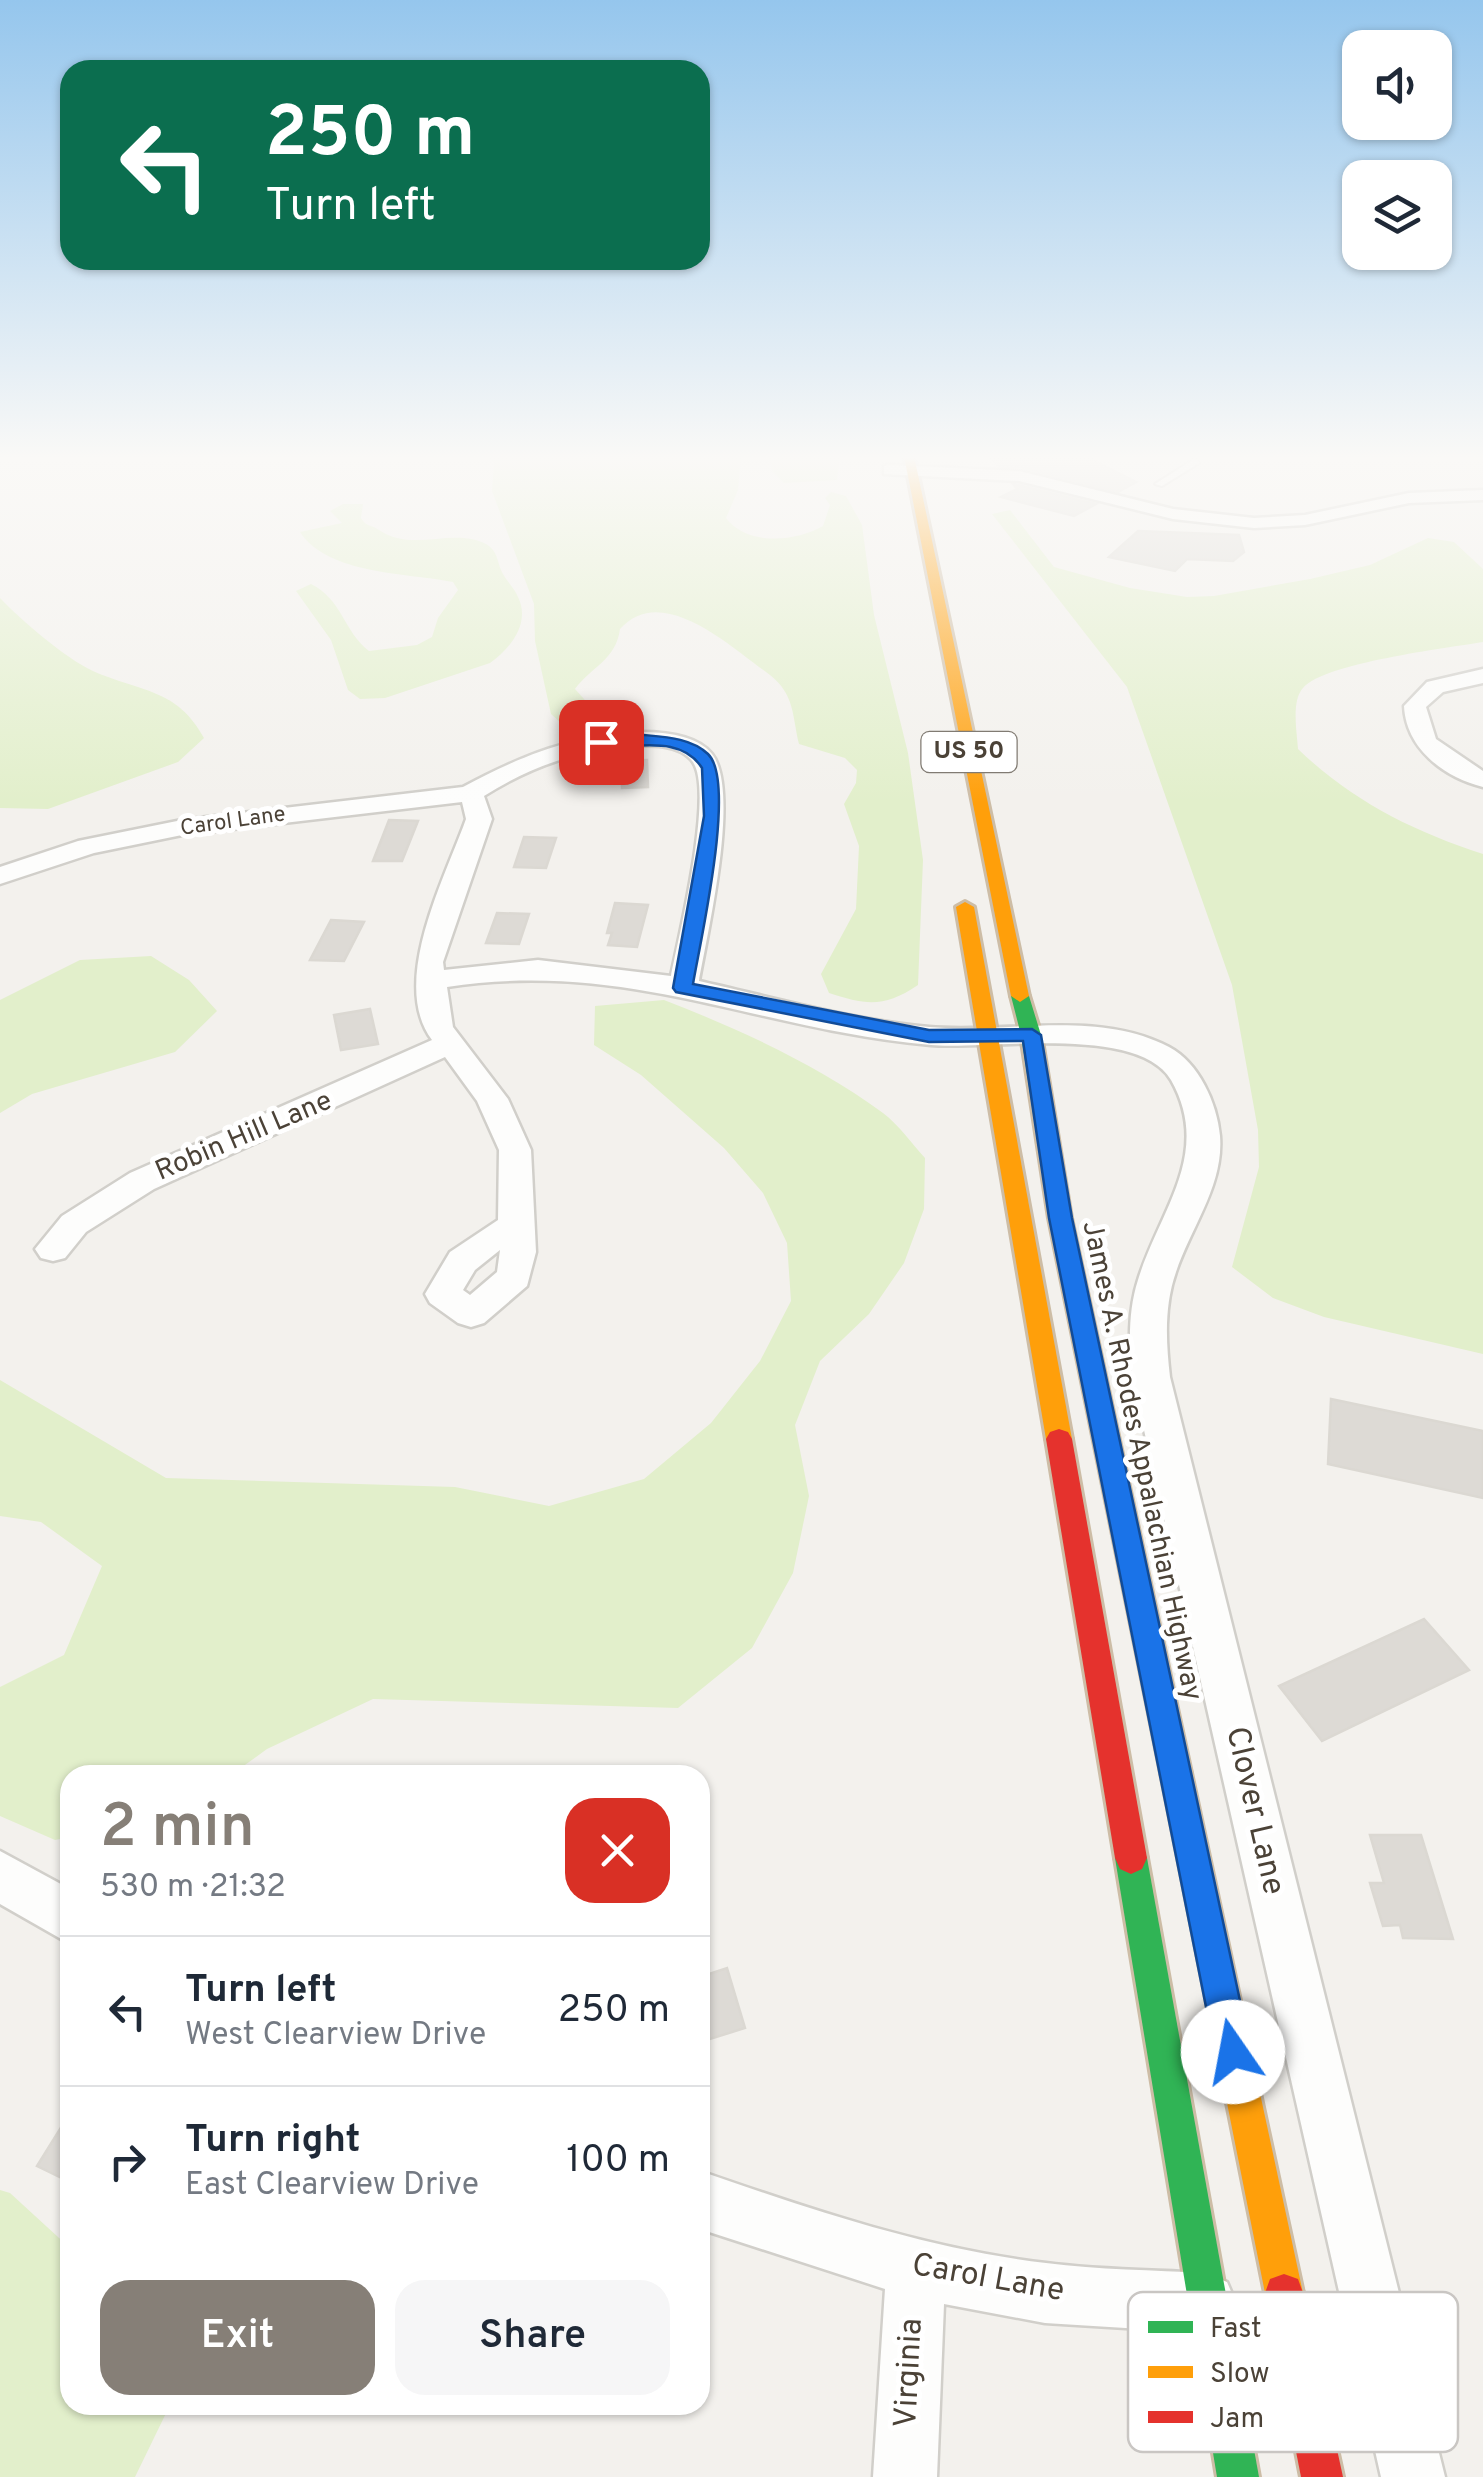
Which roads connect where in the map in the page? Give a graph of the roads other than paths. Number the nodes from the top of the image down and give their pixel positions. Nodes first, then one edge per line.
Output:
1 (924, 572) edge
2 (1483, 676) edge
3 (1483, 780) edge
4 (471, 793) junction
5 (0, 876) edge
6 (962, 891) dead end
7 (433, 980) junction
8 (683, 988) junction
9 (1032, 1035) junction
10 (983, 1038) junction
11 (447, 1045) junction
12 (515, 1226) dead end
13 (53, 1249) dead end
14 (0, 1876) edge
15 (60, 1912) edge
16 (710, 2204) edge
17 (916, 2269) junction
18 (1207, 2292) edge
19 (1284, 2292) edge
20 (1368, 2292) edge
21 (1128, 2298) edge
22 (1234, 2452) edge
23 (1317, 2452) edge
24 (1406, 2452) edge
25 (905, 2477) edge
26 (1238, 2477) edge
27 (1322, 2477) edge
28 (1412, 2477) edge

1 - 9 highway, James A. Rhodes Appalachian Highway / US 50
2 - 3 street
4 - 5 street, Carol Lane
4 - 7 street
4 - 8 street
6 - 10 highway
7 - 8 street, Clover Lane
7 - 11 street
8 - 10 street, Clover Lane
9 - 10 street, Clover Lane
9 - 19 highway, James A. Rhodes Appalachian Highway / US 50
9 - 20 street, Clover Lane
10 - 18 highway
11 - 12 street
11 - 13 street, Robin Hill Lane
14 - 15 street
16 - 17 street, Carol Lane
17 - 21 street, Carol Lane
17 - 25 street, Virginia
22 - 26 highway
23 - 27 highway, James A. Rhodes Appalachian Highway / US 50
24 - 28 street, Clover Lane

